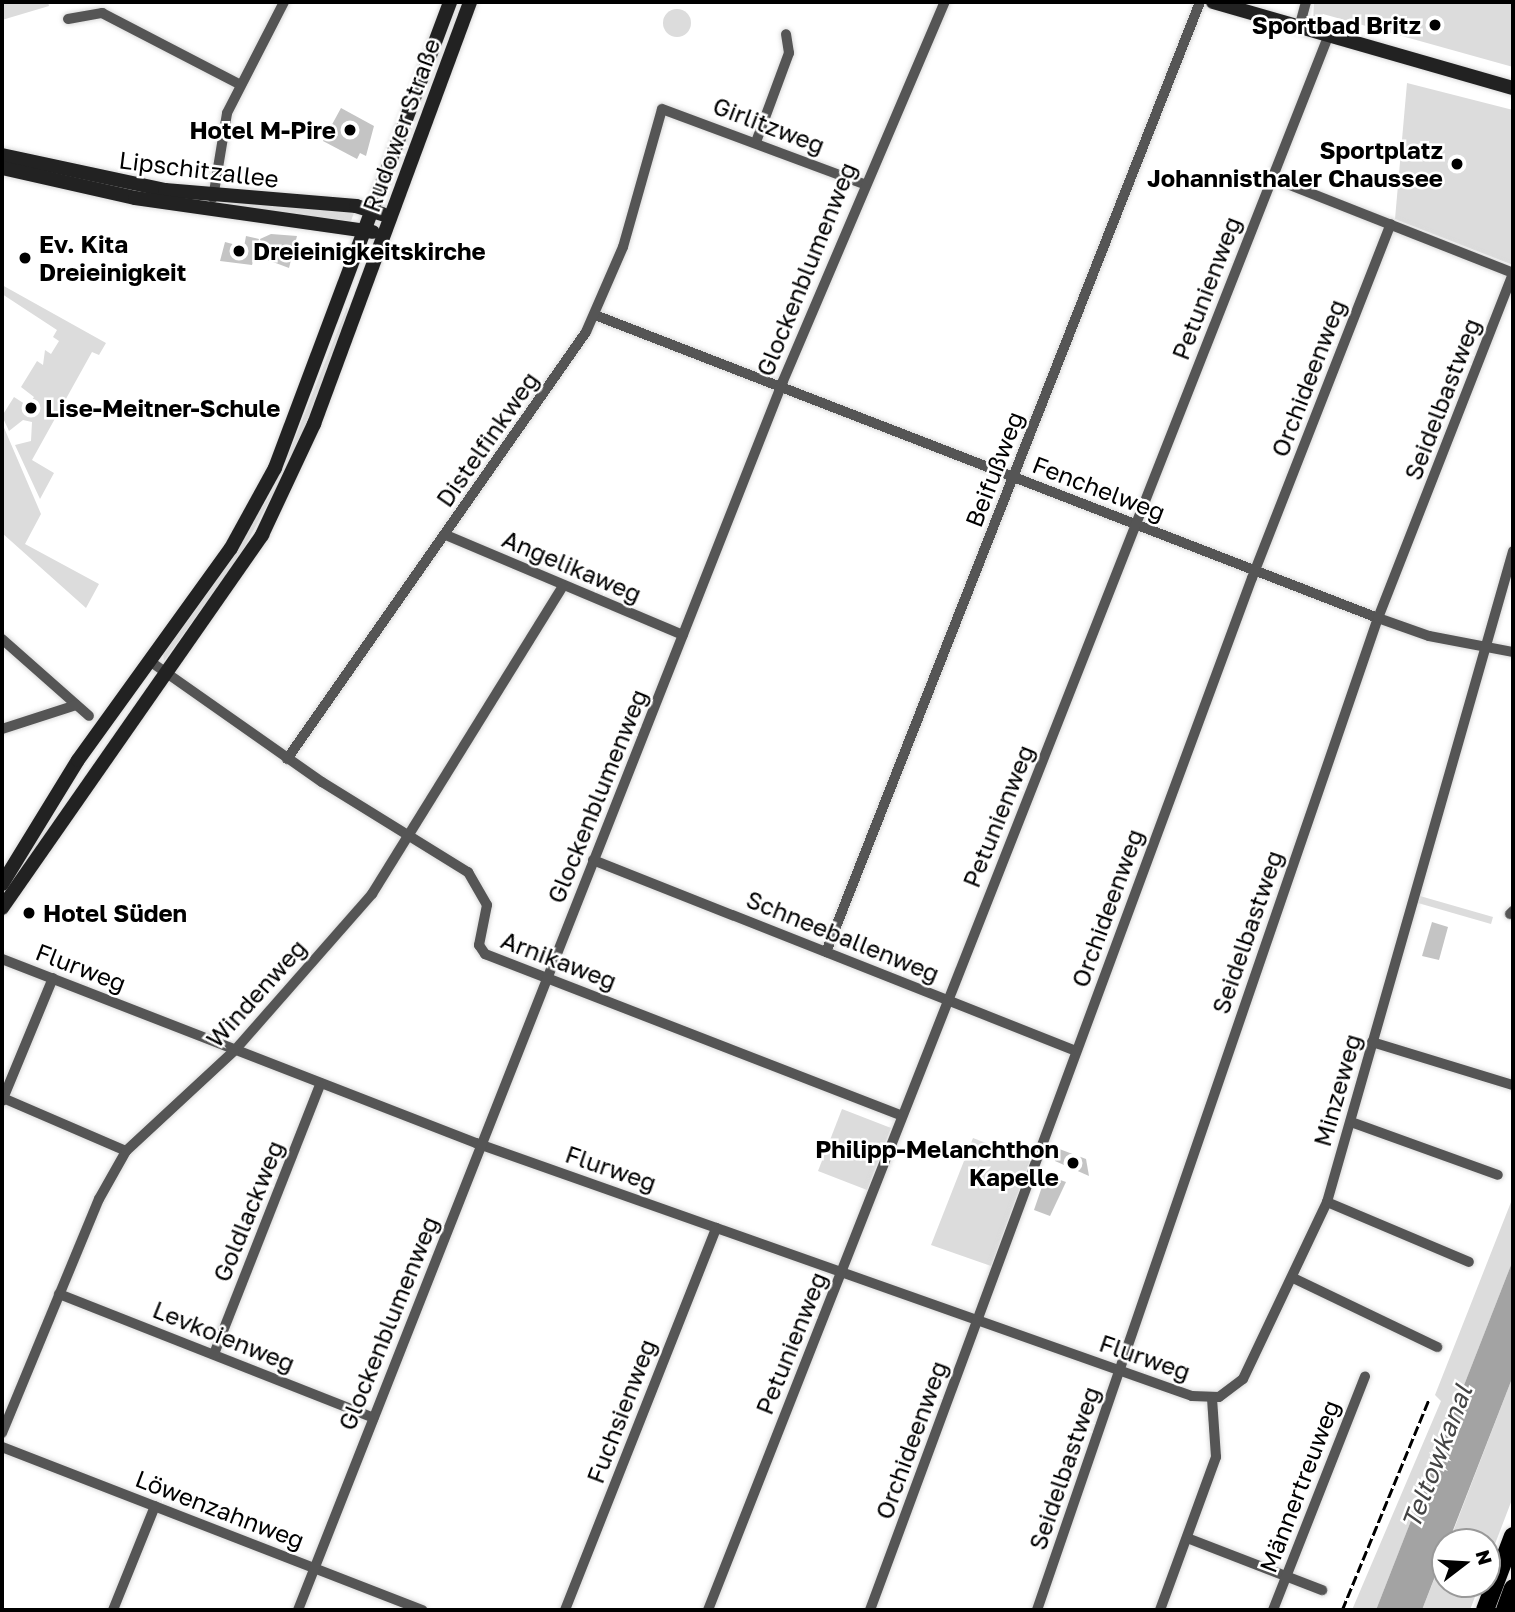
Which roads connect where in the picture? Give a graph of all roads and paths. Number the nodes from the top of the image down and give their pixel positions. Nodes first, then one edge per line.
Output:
1 (284, 2) edge
2 (450, 2) edge
3 (945, 2) edge
4 (1200, 2) edge
5 (1213, 2) edge
6 (1306, 2) edge
7 (465, 3) edge
8 (68, 19) dead end
9 (1299, 28) junction
10 (786, 34) dead end
11 (1328, 37) junction
12 (239, 84) junction
13 (1513, 88) edge
14 (659, 112) joint
15 (756, 142) junction
16 (2, 155) edge
17 (393, 163) junction
18 (2, 168) edge
19 (410, 170) junction
20 (1272, 178) junction
21 (864, 184) junction
22 (213, 203) junction
23 (375, 211) junction
24 (392, 217) junction
25 (1391, 224) junction
26 (367, 231) junction
27 (385, 234) junction
28 (1513, 273) edge
29 (341, 298) junction
30 (358, 305) junction
31 (595, 315) junction
32 (780, 388) junction
33 (275, 468) junction
34 (291, 476) junction
35 (1013, 477) junction
36 (1136, 525) junction
37 (446, 535) junction
38 (1513, 551) edge
39 (1255, 570) junction
40 (563, 586) junction
41 (1378, 618) junction
42 (683, 635) junction
43 (2, 639) edge
44 (1483, 649) junction
45 (1513, 652) edge
46 (151, 662) junction
47 (166, 672) junction
48 (76, 705) junction
49 (89, 716) dead end
50 (102, 726) junction
51 (2, 729) edge
52 (116, 737) junction
53 (287, 759) junction
54 (408, 836) junction
55 (593, 860) junction
56 (2, 884) edge
57 (2, 908) edge
58 (826, 952) junction
59 (2, 959) edge
60 (52, 978) junction
61 (548, 978) junction
62 (948, 1000) junction
63 (1372, 1042) junction
64 (235, 1050) junction
65 (1076, 1051) junction
66 (321, 1083) junction
67 (1513, 1086) edge
68 (2, 1100) edge
69 (902, 1116) junction
70 (1350, 1122) junction
71 (482, 1145) junction
72 (126, 1151) junction
73 (1498, 1175) dead end
74 (1327, 1202) junction
75 (716, 1228) junction
76 (1469, 1262) dead end
77 (842, 1273) junction
78 (1293, 1278) junction
79 (59, 1294) junction
80 (978, 1320) junction
81 (1437, 1347) dead end
82 (214, 1354) junction
83 (1119, 1370) junction
84 (1365, 1377) dead end
85 (1212, 1398) junction
86 (373, 1418) junction
87 (2, 1433) edge
88 (2, 1447) edge
89 (155, 1506) junction
90 (1513, 1536) edge
91 (1187, 1538) junction
92 (314, 1568) junction
93 (1286, 1576) junction
94 (1513, 1588) edge
95 (1322, 1590) dead end
96 (113, 1610) edge
97 (298, 1610) edge
98 (422, 1610) edge
99 (565, 1610) edge
100 (709, 1610) edge
101 (870, 1610) edge
102 (1037, 1610) edge
103 (1160, 1610) edge
104 (1273, 1610) edge
105 (1485, 1610) edge
106 (1505, 1610) edge

1 - 12 street
2 - 17 main road, Rudower Straße
3 - 21 street, Glockenblumenweg
4 - 35 street, Beifußweg
5 - 9 main road
6 - 9 street
7 - 19 main road, Rudower Straße
8 - 12 street
9 - 11 main road
10 - 15 street
11 - 13 main road
11 - 20 street, Petunienweg
12 - 22 street
14 - 15 street, Girlitzweg
14 - 31 street, Distelfinkweg
15 - 21 street, Girlitzweg
16 - 22 main road, Lipschitzallee
17 - 19 main road
17 - 23 main road, Rudower Straße
18 - 22 main road, Lipschitzallee
19 - 24 main road, Rudower Straße
20 - 25 street
20 - 36 street, Petunienweg
21 - 32 street, Glockenblumenweg
22 - 23 main road, Lipschitzallee
22 - 26 main road, Lipschitzallee
23 - 24 main road, Lipschitzallee
23 - 26 main road, Rudower Straße
24 - 27 main road, Rudower Straße
25 - 28 street
25 - 39 street, Orchideenweg
26 - 27 main road, Lipschitzallee
26 - 29 main road, Rudower Straße
27 - 30 main road, Rudower Straße
28 - 41 street, Seidelbastweg
29 - 30 main road
29 - 33 main road, Rudower Straße
30 - 34 main road, Rudower Straße
31 - 32 street, Fenchelweg
31 - 37 street, Distelfinkweg
32 - 35 street, Fenchelweg
32 - 42 street, Glockenblumenweg
33 - 34 main road
33 - 46 main road, Rudower Straße
34 - 47 main road, Rudower Straße
35 - 36 street, Fenchelweg
35 - 58 street, Beifußweg
36 - 39 street, Fenchelweg
36 - 62 street, Petunienweg
37 - 40 street, Angelikaweg
37 - 53 street, Distelfinkweg
38 - 44 street, Minzeweg
39 - 41 street, Fenchelweg
39 - 65 street, Orchideenweg
40 - 42 street, Angelikaweg
40 - 54 street, Windenweg
41 - 44 street, Fenchelweg
41 - 83 street, Seidelbastweg
42 - 55 street, Glockenblumenweg
43 - 48 street
44 - 45 street, Fenchelweg
44 - 63 street, Minzeweg
46 - 47 street, Arnikaweg
46 - 50 main road, Rudower Straße
47 - 52 main road, Rudower Straße
47 - 53 street, Arnikaweg
48 - 49 street
48 - 51 street
50 - 52 street
50 - 56 main road, Rudower Straße
52 - 57 main road, Rudower Straße
53 - 54 street, Arnikaweg
54 - 61 street, Arnikaweg
54 - 64 street, Windenweg
55 - 58 street, Schneeballenweg
55 - 61 street, Glockenblumenweg
58 - 62 street, Schneeballenweg
59 - 60 street, Flurweg
60 - 64 street, Flurweg
60 - 68 street
61 - 69 street, Arnikaweg
61 - 71 street, Glockenblumenweg
62 - 65 street, Schneeballenweg
62 - 69 street, Petunienweg
63 - 67 street
63 - 70 street, Minzeweg
64 - 66 street, Flurweg
64 - 72 street, Windenweg
65 - 80 street, Orchideenweg
66 - 71 street, Flurweg
66 - 82 street, Goldlackweg
68 - 72 street
69 - 77 street, Petunienweg
70 - 73 street
70 - 74 street, Minzeweg
71 - 75 street, Flurweg
71 - 86 street, Glockenblumenweg
72 - 79 street, Windenweg
74 - 76 street
74 - 78 street, Minzeweg
75 - 77 street, Flurweg
75 - 99 street, Fuchsienweg
77 - 80 street, Flurweg
77 - 100 street, Petunienweg
78 - 81 street
78 - 85 street, Minzeweg
79 - 82 street, Levkoienweg
79 - 87 street, Windenweg
80 - 83 street, Flurweg
80 - 101 street, Orchideenweg
82 - 86 street, Levkoienweg
83 - 85 street, Flurweg
83 - 102 street, Seidelbastweg
84 - 93 street, Männertreuweg
85 - 91 street
86 - 92 street, Glockenblumenweg
88 - 89 street, Löwenzahnweg
89 - 92 street, Löwenzahnweg
89 - 96 street
90 - 105 highway
91 - 93 street
91 - 103 street
92 - 97 street, Glockenblumenweg
92 - 98 street, Löwenzahnweg
93 - 95 street
93 - 104 street, Männertreuweg
94 - 106 highway

